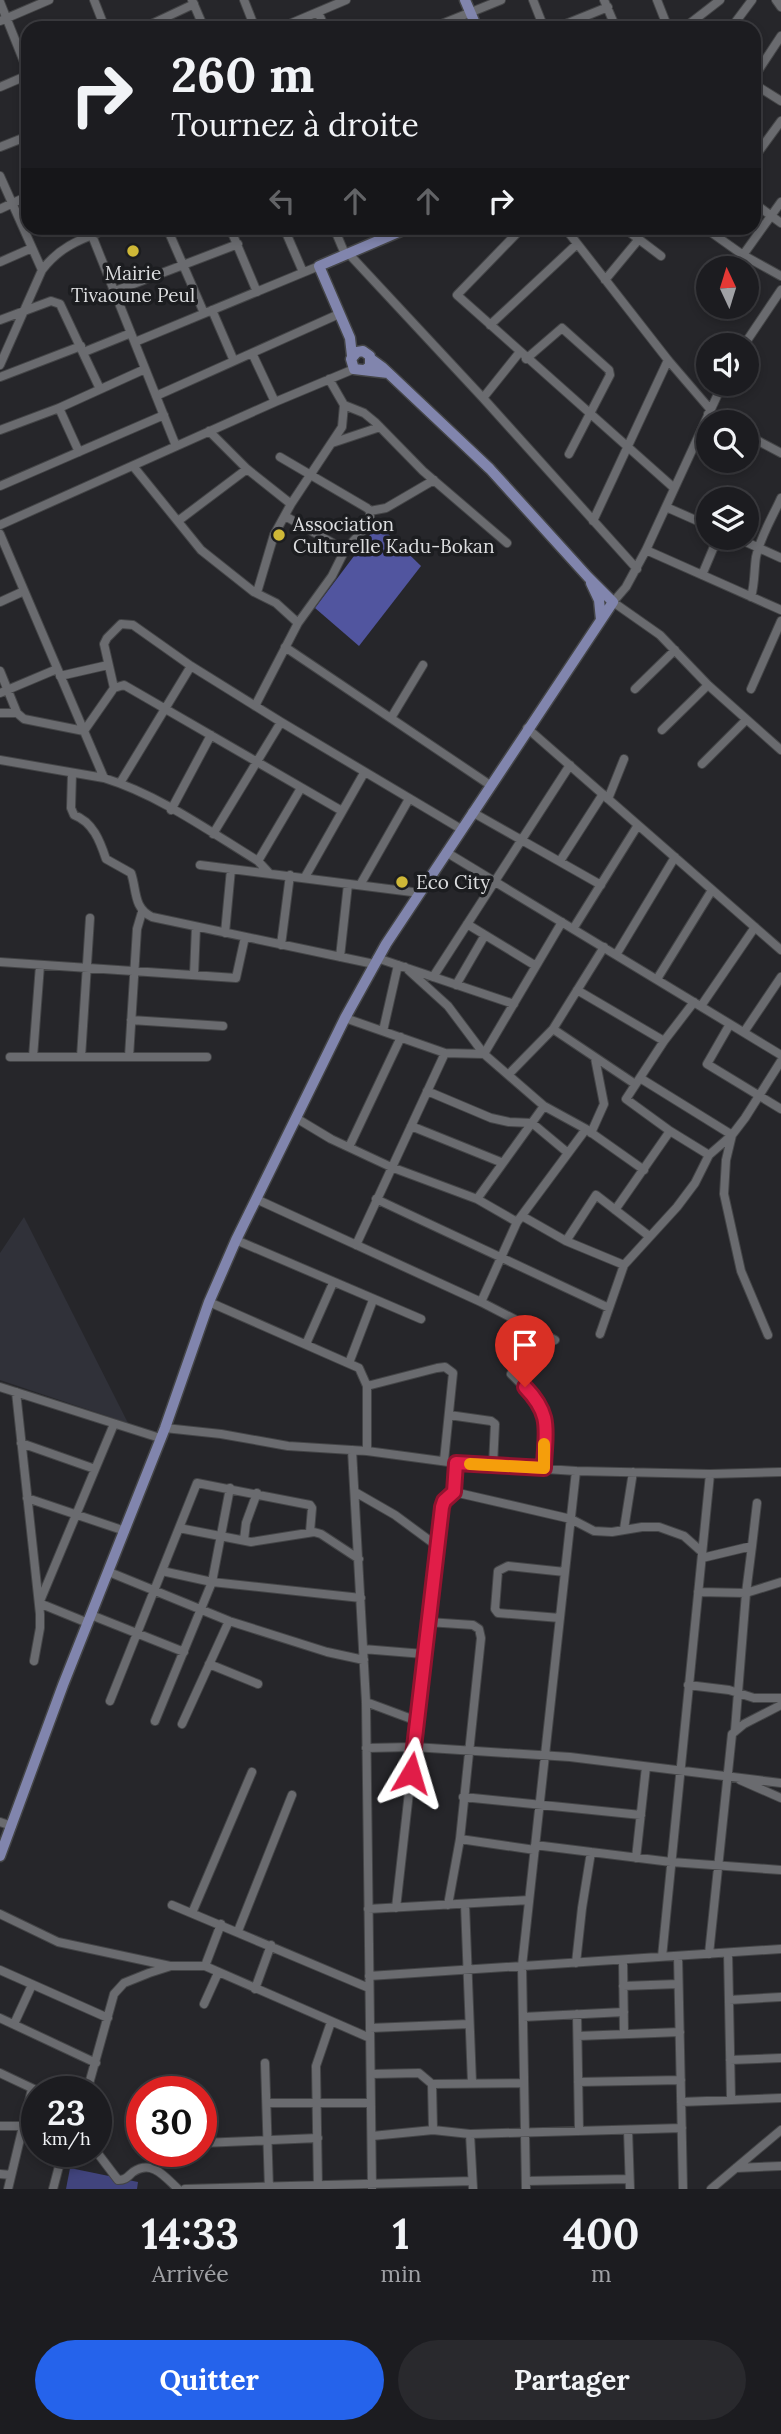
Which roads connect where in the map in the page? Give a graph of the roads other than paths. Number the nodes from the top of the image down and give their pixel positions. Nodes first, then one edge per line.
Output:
1 (49, 0) edge
2 (94, 0) edge
3 (244, 0) edge
4 (346, 0) edge
5 (501, 0) edge
6 (533, 0) edge
7 (657, 0) edge
8 (720, 0) edge
9 (752, 0) edge
10 (776, 0) edge
11 (0, 2) edge
12 (193, 2) edge
13 (467, 3) edge
14 (606, 4) edge
15 (781, 8) edge
16 (318, 12) junction
17 (3, 20) edge
18 (102, 21) edge
19 (156, 21) edge
20 (201, 21) edge
21 (252, 21) edge
22 (297, 21) edge
23 (322, 21) edge
24 (442, 21) edge
25 (474, 21) edge
26 (541, 21) edge
27 (571, 21) edge
28 (613, 21) edge
29 (665, 21) edge
30 (693, 21) edge
31 (736, 21) edge
32 (781, 36) edge
33 (21, 59) edge
34 (761, 66) edge
35 (21, 77) edge
36 (0, 87) edge
37 (761, 88) edge
38 (781, 101) edge
39 (781, 121) edge
40 (21, 139) edge
41 (0, 148) edge
42 (761, 148) edge
43 (0, 177) edge
44 (21, 200) edge
45 (781, 202) edge
46 (12, 204) junction
47 (761, 207) edge
48 (0, 209) edge
49 (771, 215) junction
50 (781, 223) edge
51 (21, 224) edge
52 (761, 229) edge
53 (26, 235) edge
54 (85, 235) edge
55 (93, 235) edge
56 (170, 235) edge
57 (234, 235) edge
58 (287, 235) edge
59 (338, 235) edge
60 (392, 235) edge
61 (515, 235) edge
62 (570, 235) edge
63 (634, 235) edge
64 (715, 235) edge
65 (757, 235) edge
66 (639, 239) junction
67 (238, 244) junction
68 (577, 244) junction
69 (32, 248) junction
70 (347, 254) junction
71 (743, 255) junction
72 (661, 256) dead end
73 (0, 262) edge
74 (183, 264) junction
75 (319, 266) junction
76 (42, 270) junction
77 (303, 272) junction
78 (781, 276) edge
79 (605, 280) junction
80 (781, 290) edge
81 (115, 291) junction
82 (257, 292) junction
83 (26, 310) junction
84 (208, 312) junction
85 (339, 314) junction
86 (0, 320) edge
87 (490, 324) junction
88 (131, 332) junction
89 (752, 333) edge
90 (135, 342) junction
91 (82, 349) junction
92 (253, 353) junction
93 (362, 356) junction
94 (523, 356) junction
95 (668, 360) junction
96 (234, 361) junction
97 (0, 365) edge
98 (145, 369) junction
99 (360, 369) junction
100 (389, 373) junction
101 (0, 377) edge
102 (330, 379) junction
103 (100, 389) junction
104 (156, 396) junction
105 (482, 398) junction
106 (275, 402) junction
107 (344, 405) junction
108 (60, 408) junction
109 (708, 410) edge
110 (588, 413) junction
111 (164, 415) junction
112 (380, 427) junction
113 (0, 430) edge
114 (209, 431) junction
115 (696, 440) edge
116 (759, 441) edge
117 (332, 443) junction
118 (176, 446) junction
119 (626, 446) junction
120 (79, 452) junction
121 (781, 453) edge
122 (569, 454) dead end
123 (279, 457) dead end
124 (133, 466) junction
125 (247, 469) junction
126 (311, 475) junction
127 (434, 480) junction
128 (0, 486) edge
129 (674, 488) junction
130 (781, 498) edge
131 (291, 505) junction
132 (666, 507) junction
133 (370, 512) junction
134 (285, 516) junction
135 (696, 520) edge
136 (178, 521) junction
137 (593, 521) junction
138 (0, 525) edge
139 (0, 534) edge
140 (507, 543) dead end
141 (759, 548) joint
142 (345, 550) junction
143 (713, 550) edge
144 (759, 550) edge
145 (646, 551) junction
146 (781, 558) edge
147 (637, 569) junction
148 (702, 575) junction
149 (587, 577) junction
150 (24, 591) junction
151 (254, 592) junction
152 (751, 597) junction
153 (0, 602) edge
154 (613, 602) junction
155 (781, 610) edge
156 (601, 620) junction
157 (781, 621) edge
158 (298, 623) junction
159 (285, 647) junction
160 (675, 650) junction
161 (108, 665) junction
162 (423, 665) dead end
163 (191, 666) junction
164 (0, 671) edge
165 (59, 672) junction
166 (708, 685) junction
167 (114, 688) junction
168 (635, 690) dead end
169 (751, 690) dead end
170 (4, 691) edge
171 (255, 706) junction
172 (166, 709) junction
173 (0, 713) edge
174 (17, 713) junction
175 (391, 718) junction
176 (746, 720) junction
177 (281, 722) junction
178 (527, 728) junction
179 (663, 730) dead end
180 (84, 731) junction
181 (211, 735) junction
182 (780, 747) edge
183 (624, 759) dead end
184 (0, 760) edge
185 (258, 763) junction
186 (702, 764) dead end
187 (570, 765) junction
188 (72, 773) junction
189 (364, 773) junction
190 (104, 778) junction
191 (120, 783) junction
192 (490, 785) junction
193 (300, 788) junction
194 (606, 796) junction
195 (409, 799) junction
196 (171, 810) junction
197 (342, 811) junction
198 (472, 812) junction
199 (638, 825) junction
200 (461, 829) junction
201 (213, 834) junction
202 (522, 840) junction
203 (446, 852) junction
204 (675, 857) junction
205 (560, 861) junction
206 (258, 862) junction
207 (200, 865) dead end
208 (231, 869) junction
209 (270, 873) junction
210 (290, 875) junction
211 (304, 877) junction
212 (495, 881) junction
213 (348, 884) junction
214 (360, 885) junction
215 (601, 885) junction
216 (712, 890) junction
217 (420, 892) junction
218 (142, 912) junction
219 (90, 918) dead end
220 (562, 922) junction
221 (467, 924) junction
222 (197, 927) junction
223 (755, 928) junction
224 (573, 929) junction
225 (225, 933) junction
226 (485, 935) junction
227 (245, 937) junction
228 (281, 945) junction
229 (604, 947) junction
230 (781, 950) edge
231 (616, 955) junction
232 (340, 957) junction
233 (376, 961) junction
234 (0, 962) edge
235 (40, 965) junction
236 (401, 966) junction
237 (536, 966) junction
238 (87, 968) junction
239 (134, 971) junction
240 (194, 975) junction
241 (433, 977) junction
242 (781, 977) edge
243 (657, 979) junction
244 (456, 985) junction
245 (577, 990) junction
246 (514, 1004) junction
247 (697, 1004) junction
248 (345, 1018) junction
249 (131, 1020) junction
250 (730, 1024) junction
251 (223, 1026) dead end
252 (552, 1029) junction
253 (383, 1031) junction
254 (744, 1032) junction
255 (401, 1037) junction
256 (664, 1041) junction
257 (445, 1053) junction
258 (484, 1054) junction
259 (781, 1055) edge
260 (207, 1056) dead end
261 (10, 1057) dead end
262 (33, 1057) junction
263 (81, 1057) junction
264 (129, 1057) junction
265 (595, 1058) junction
266 (781, 1060) edge
267 (509, 1074) junction
268 (638, 1081) junction
269 (428, 1091) junction
270 (760, 1094) junction
271 (544, 1106) junction
272 (781, 1109) edge
273 (296, 1118) junction
274 (532, 1123) junction
275 (411, 1126) junction
276 (588, 1131) junction
277 (670, 1132) junction
278 (732, 1135) junction
279 (349, 1147) junction
280 (568, 1153) junction
281 (709, 1155) junction
282 (503, 1163) junction
283 (391, 1167) junction
284 (644, 1170) junction
285 (256, 1199) junction
286 (376, 1199) junction
287 (477, 1199) junction
288 (615, 1210) junction
289 (519, 1219) junction
290 (649, 1236) junction
291 (236, 1240) junction
292 (566, 1241) junction
293 (356, 1245) junction
294 (500, 1259) junction
295 (624, 1265) junction
296 (333, 1283) junction
297 (373, 1300) junction
298 (209, 1301) junction
299 (481, 1302) junction
300 (608, 1308) junction
301 (421, 1319) dead end
302 (600, 1334) dead end
303 (768, 1335) dead end
304 (555, 1340) dead end
305 (306, 1344) junction
306 (349, 1363) junction
307 (511, 1374) dead end
308 (367, 1386) junction
309 (0, 1387) edge
310 (16, 1392) junction
311 (449, 1415) junction
312 (114, 1424) junction
313 (162, 1433) junction
314 (21, 1443) junction
315 (352, 1450) junction
316 (367, 1451) junction
317 (444, 1461) junction
318 (456, 1463) junction
319 (493, 1465) junction
320 (544, 1468) junction
321 (95, 1469) junction
322 (576, 1471) junction
323 (633, 1472) junction
324 (781, 1472) edge
325 (710, 1474) junction
326 (230, 1488) junction
327 (355, 1492) junction
328 (454, 1492) junction
329 (257, 1493) junction
330 (27, 1498) junction
331 (757, 1503) dead end
332 (76, 1514) junction
333 (571, 1519) junction
334 (179, 1528) junction
335 (625, 1529) junction
336 (124, 1531) junction
337 (310, 1532) junction
338 (221, 1536) junction
339 (244, 1541) junction
340 (437, 1546) junction
341 (752, 1546) junction
342 (702, 1555) junction
343 (359, 1559) junction
344 (162, 1571) junction
345 (109, 1572) junction
346 (565, 1572) junction
347 (212, 1582) junction
348 (781, 1582) edge
349 (154, 1590) junction
350 (698, 1592) junction
351 (746, 1592) junction
352 (361, 1598) junction
353 (39, 1604) junction
354 (201, 1609) junction
355 (560, 1618) junction
356 (90, 1619) junction
357 (229, 1621) junction
358 (428, 1622) junction
359 (137, 1633) junction
360 (363, 1648) junction
361 (184, 1652) junction
362 (424, 1654) junction
363 (364, 1660) junction
364 (34, 1661) dead end
365 (209, 1664) junction
366 (258, 1684) dead end
367 (688, 1685) junction
368 (738, 1694) junction
369 (781, 1698) edge
370 (110, 1701) dead end
371 (366, 1702) junction
372 (781, 1705) edge
373 (155, 1721) dead end
374 (417, 1721) junction
375 (182, 1724) dead end
376 (736, 1730) junction
377 (414, 1747) junction
378 (366, 1748) junction
379 (470, 1750) junction
380 (545, 1757) junction
381 (646, 1767) junction
382 (679, 1771) junction
383 (252, 1772) dead end
384 (727, 1775) junction
385 (781, 1783) edge
386 (292, 1796) dead end
387 (463, 1797) junction
388 (781, 1798) edge
389 (540, 1805) junction
390 (641, 1815) junction
391 (0, 1822) edge
392 (12, 1826) junction
393 (460, 1839) junction
394 (535, 1847) junction
395 (591, 1852) junction
396 (0, 1856) edge
397 (636, 1858) junction
398 (671, 1862) junction
399 (718, 1866) junction
400 (781, 1870) edge
401 (529, 1900) junction
402 (465, 1904) junction
403 (172, 1905) dead end
404 (448, 1905) junction
405 (396, 1908) junction
406 (368, 1909) junction
407 (192, 1913) junction
408 (0, 1914) edge
409 (221, 1924) junction
410 (238, 1931) junction
411 (271, 1945) junction
412 (781, 1949) edge
413 (728, 1953) junction
414 (709, 1954) junction
415 (678, 1956) junction
416 (662, 1957) junction
417 (623, 1960) junction
418 (576, 1963) junction
419 (171, 1966) junction
420 (205, 1966) junction
421 (522, 1966) junction
422 (0, 1970) edge
423 (467, 1970) junction
424 (218, 1973) junction
425 (369, 1976) junction
426 (678, 1984) junction
427 (32, 1985) junction
428 (624, 1986) junction
429 (369, 1988) junction
430 (255, 1989) junction
431 (781, 1997) edge
432 (729, 2000) junction
433 (204, 2004) dead end
434 (624, 2012) junction
435 (577, 2014) junction
436 (523, 2017) junction
437 (0, 2018) edge
438 (108, 2018) junction
439 (331, 2022) junction
440 (14, 2024) junction
441 (469, 2024) junction
442 (370, 2028) junction
443 (680, 2032) junction
444 (624, 2034) junction
445 (578, 2036) junction
446 (370, 2038) junction
447 (781, 2058) edge
448 (730, 2060) junction
449 (96, 2063) junction
450 (265, 2063) dead end
451 (0, 2073) edge
452 (371, 2074) junction
453 (92, 2076) edge
454 (681, 2080) junction
455 (578, 2082) junction
456 (21, 2083) edge
457 (472, 2083) junction
458 (524, 2083) junction
459 (432, 2084) junction
460 (781, 2098) edge
461 (731, 2099) junction
462 (681, 2102) junction
463 (267, 2103) junction
464 (371, 2103) junction
465 (317, 2104) junction
466 (0, 2126) edge
467 (21, 2126) edge
468 (682, 2128) junction
469 (433, 2130) junction
470 (628, 2130) junction
471 (781, 2130) edge
472 (579, 2131) junction
473 (525, 2132) junction
474 (21, 2134) edge
475 (470, 2134) junction
476 (372, 2136) junction
477 (317, 2138) junction
478 (268, 2140) junction
479 (217, 2142) edge
480 (781, 2166) edge
481 (59, 2167) edge
482 (108, 2167) edge
483 (736, 2168) junction
484 (0, 2174) edge
485 (11, 2175) junction
486 (629, 2179) junction
487 (472, 2185) edge
488 (526, 2185) edge
489 (580, 2185) edge
490 (372, 2187) edge
491 (269, 2188) edge
492 (318, 2188) edge
493 (8, 2189) edge
494 (53, 2189) edge
495 (178, 2189) edge
496 (185, 2189) edge
497 (221, 2189) edge
498 (630, 2189) edge
499 (683, 2189) edge
500 (710, 2189) edge

1 - 17 street
2 - 18 street
3 - 21 street
4 - 16 street
5 - 13 street
6 - 26 street
7 - 29 street
8 - 30 street
9 - 31 street
10 - 15 street
11 - 17 street
12 - 19 street
12 - 20 street
13 - 24 street
13 - 25 main road
14 - 27 street
14 - 28 street
16 - 22 street
16 - 23 street
17 - 33 street
32 - 34 street
35 - 36 street
37 - 38 street
39 - 42 street
40 - 41 street
43 - 46 street
44 - 46 street
45 - 49 street
46 - 48 street
46 - 51 street
47 - 49 street
49 - 50 street
49 - 52 street
53 - 69 street
54 - 76 street
55 - 81 street
56 - 74 street
57 - 67 street
58 - 77 street
59 - 70 street
60 - 70 main road
61 - 87 street
62 - 68 street
63 - 66 street
64 - 71 street
65 - 71 street
66 - 72 street
66 - 79 street
67 - 74 street
67 - 82 street
68 - 79 street
68 - 87 street
69 - 73 street
69 - 76 street
70 - 75 main road
70 - 105 street
71 - 78 street
74 - 81 street
74 - 84 street
75 - 77 street
75 - 85 main road
76 - 83 street
77 - 82 street
79 - 95 street
80 - 89 street
81 - 88 street
82 - 84 street
83 - 86 street
83 - 91 street
83 - 97 street
84 - 90 street
84 - 96 street
85 - 92 street
85 - 93 main road
87 - 94 street
88 - 90 street
88 - 91 street
90 - 98 street
91 - 101 street
91 - 103 street
92 - 96 street
92 - 106 street
93 - 99 main road
93 - 99 main road
93 - 100 main road
94 - 105 street
94 - 110 street
94 - 110 street
95 - 109 street
95 - 119 street
96 - 104 street
98 - 103 street
98 - 104 street
99 - 100 main road
99 - 102 street
100 - 149 main road
102 - 106 street
102 - 107 street
103 - 108 street
104 - 111 street
105 - 137 street
106 - 114 street
107 - 112 street
107 - 117 street
108 - 113 street
108 - 120 street
110 - 119 street
110 - 122 street
111 - 118 street
111 - 120 street
112 - 117 street
112 - 127 street
114 - 118 street
114 - 125 street
115 - 129 street
116 - 121 street
117 - 126 street
118 - 124 street
119 - 129 street
119 - 137 street
120 - 128 street
123 - 126 street
124 - 136 street
124 - 138 street
125 - 131 street
125 - 136 street
126 - 131 street
126 - 133 street
127 - 133 street
127 - 140 street
129 - 132 street
130 - 141 street
131 - 134 street
132 - 135 street
132 - 145 street
133 - 142 street
134 - 142 street
134 - 151 street
136 - 151 street
137 - 147 street
139 - 150 street
141 - 146 street
142 - 158 street
143 - 148 street
144 - 152 street
145 - 147 street
145 - 148 street
147 - 154 street
148 - 152 street
149 - 154 main road
149 - 156 main road
150 - 153 street
150 - 165 street
151 - 158 street
152 - 155 street
154 - 156 main road
154 - 160 street
156 - 178 main road
157 - 169 street
158 - 159 street
159 - 171 street
159 - 175 street
160 - 166 street
160 - 168 street
161 - 163 street
161 - 165 street
161 - 167 street
162 - 175 street
163 - 171 street
163 - 172 street
164 - 170 street
165 - 170 street
165 - 180 street
166 - 176 street
166 - 179 street
167 - 172 street
167 - 180 street
170 - 174 street
171 - 177 street
172 - 181 street
172 - 191 street
173 - 174 street
174 - 180 street
175 - 192 street
176 - 182 street
176 - 186 street
177 - 185 street
177 - 189 street
178 - 187 street
178 - 192 main road
180 - 190 street
181 - 185 street
181 - 196 street
183 - 194 street
184 - 188 street
185 - 193 street
185 - 201 street
187 - 194 street
187 - 202 street
188 - 190 street
188 - 218 street
189 - 195 street
189 - 197 street
190 - 191 street
191 - 196 street
192 - 198 main road
193 - 197 street
193 - 206 street
194 - 199 street
194 - 205 street
195 - 200 street
195 - 214 street
196 - 201 street
197 - 211 street
198 - 200 main road
198 - 202 street
199 - 204 street
199 - 215 street
200 - 203 main road
201 - 206 street
202 - 205 street
202 - 212 street
203 - 212 street
203 - 217 main road
204 - 216 street
204 - 231 street
205 - 215 street
206 - 209 street
207 - 208 street
208 - 209 street
208 - 225 street
209 - 210 street
210 - 211 street
210 - 228 street
211 - 213 street
212 - 220 street
212 - 221 street
213 - 214 street
213 - 232 street
214 - 217 street
215 - 224 street
216 - 223 street
216 - 243 street
217 - 233 main road
218 - 222 street
218 - 239 street
219 - 238 street
220 - 224 street
220 - 237 street
221 - 226 street
221 - 241 street
222 - 225 street
222 - 240 street
223 - 230 street
223 - 247 street
224 - 229 street
225 - 227 street
226 - 237 street
226 - 244 street
227 - 228 street
227 - 240 street
228 - 232 street
229 - 231 street
229 - 245 street
231 - 243 street
232 - 233 street
233 - 236 street
233 - 248 main road
234 - 235 street
235 - 238 street
235 - 262 street
236 - 241 street
236 - 253 street
236 - 258 street
237 - 246 street
238 - 239 street
238 - 263 street
239 - 240 street
239 - 249 street
241 - 244 street
242 - 254 street
243 - 247 street
244 - 246 street
245 - 252 street
245 - 256 street
246 - 258 street
247 - 250 street
247 - 256 street
248 - 253 street
248 - 273 main road
249 - 251 street
249 - 264 street
250 - 254 street
250 - 270 street
252 - 265 street
252 - 267 street
253 - 255 street
254 - 259 street
255 - 257 street
255 - 279 street
256 - 268 street
257 - 258 street
257 - 269 street
258 - 267 street
260 - 264 street
261 - 262 street
262 - 263 street
263 - 264 street
265 - 268 street
265 - 276 street
266 - 270 street
267 - 271 street
268 - 277 street
268 - 278 street
269 - 274 street
269 - 275 street
270 - 272 street
270 - 278 street
271 - 274 street
271 - 276 street
273 - 279 street
273 - 285 main road
274 - 280 street
274 - 282 street
275 - 282 street
275 - 283 street
276 - 280 street
276 - 284 street
277 - 281 street
277 - 284 street
278 - 281 street
278 - 303 street
279 - 283 street
280 - 289 street
281 - 290 street
282 - 287 street
283 - 286 street
283 - 287 street
284 - 288 street
285 - 291 main road
285 - 293 street
286 - 293 street
286 - 294 street
287 - 289 street
288 - 290 street
288 - 292 street
289 - 292 street
289 - 294 street
290 - 295 street
291 - 296 street
291 - 298 main road
292 - 295 street
293 - 299 street
294 - 299 street
294 - 300 street
295 - 300 street
296 - 297 street
296 - 305 street
297 - 301 street
297 - 306 street
298 - 305 street
298 - 313 main road
299 - 304 street
300 - 302 street
305 - 306 street
306 - 308 street
307 - 320 street
308 - 311 street
308 - 316 street
309 - 310 street
310 - 312 street
310 - 314 street
311 - 317 street
311 - 319 street
312 - 313 street
312 - 321 street
313 - 315 street
313 - 336 main road
314 - 321 street
314 - 330 street
315 - 316 street
315 - 327 street
316 - 317 street
317 - 318 street
318 - 319 street
318 - 328 street
319 - 320 street
320 - 322 street
321 - 332 street
322 - 323 street
322 - 333 street
323 - 325 street
323 - 335 street
324 - 325 street
325 - 342 street
326 - 329 street
326 - 334 street
326 - 338 street
327 - 340 street
327 - 343 street
328 - 333 street
328 - 340 street
329 - 337 street
329 - 339 street
330 - 332 street
330 - 353 street
331 - 341 street
332 - 336 street
332 - 353 street
333 - 335 street
333 - 346 street
334 - 338 street
334 - 344 street
335 - 342 street
336 - 345 main road
337 - 339 street
337 - 343 street
338 - 339 street
338 - 347 street
340 - 358 street
341 - 342 street
341 - 351 street
342 - 350 street
343 - 352 street
344 - 347 street
344 - 349 street
345 - 349 street
345 - 356 main road
346 - 355 street
346 - 355 street
347 - 352 street
347 - 354 street
348 - 351 street
349 - 354 street
349 - 359 street
350 - 351 street
350 - 367 street
351 - 368 street
352 - 360 street
353 - 356 street
353 - 364 street
354 - 357 street
354 - 361 street
355 - 380 street
356 - 359 street
356 - 392 main road
357 - 363 street
357 - 365 street
358 - 362 street
358 - 379 street
359 - 361 street
359 - 370 street
360 - 362 street
360 - 363 street
361 - 373 street
362 - 374 street
363 - 371 street
365 - 366 street
365 - 375 street
367 - 368 street
367 - 382 street
368 - 369 street
368 - 376 street
371 - 374 street
371 - 378 street
372 - 376 street
374 - 377 street
376 - 384 street
377 - 378 street
377 - 379 street
377 - 405 street
378 - 406 street
379 - 380 street
379 - 387 street
380 - 381 street
380 - 389 street
381 - 382 street
381 - 390 street
382 - 384 street
382 - 398 street
383 - 407 street
384 - 385 street
384 - 388 street
384 - 399 street
386 - 410 street
387 - 389 street
387 - 393 street
389 - 390 street
389 - 394 street
390 - 397 street
391 - 392 street
392 - 396 main road
393 - 394 street
393 - 404 street
394 - 395 street
394 - 401 street
395 - 397 street
395 - 418 street
397 - 398 street
398 - 399 street
398 - 416 street
399 - 400 street
399 - 414 street
401 - 402 street
401 - 421 street
402 - 404 street
402 - 423 street
403 - 407 street
404 - 405 street
405 - 406 street
406 - 425 street
407 - 409 street
408 - 419 street
409 - 410 street
409 - 420 street
410 - 411 street
411 - 429 street
411 - 430 street
412 - 413 street
413 - 414 street
413 - 432 street
414 - 415 street
415 - 416 street
415 - 426 street
416 - 417 street
417 - 418 street
417 - 428 street
418 - 421 street
419 - 420 street
419 - 438 street
420 - 424 street
421 - 423 street
421 - 436 street
422 - 427 street
423 - 425 street
423 - 441 street
424 - 430 street
424 - 433 street
425 - 429 street
426 - 428 street
426 - 443 street
427 - 438 street
427 - 440 street
428 - 434 street
429 - 442 street
430 - 439 street
431 - 432 street
432 - 448 street
434 - 435 street
434 - 444 street
435 - 436 street
435 - 445 street
436 - 458 street
437 - 440 street
438 - 449 street
439 - 446 street
439 - 465 street
440 - 449 street
441 - 442 street
441 - 457 street
442 - 446 street
443 - 444 street
443 - 454 street
444 - 445 street
445 - 455 street
446 - 452 street
447 - 448 street
448 - 461 street
449 - 453 street
450 - 463 street
451 - 456 street
452 - 459 street
452 - 464 street
454 - 455 street
454 - 462 street
455 - 472 street
457 - 458 street
457 - 459 street
458 - 473 street
459 - 469 street
460 - 461 street
461 - 462 street
462 - 468 street
463 - 465 street
463 - 478 street
464 - 465 street
464 - 476 street
465 - 477 street
466 - 467 street
468 - 470 street
468 - 499 street
469 - 475 street
469 - 476 street
470 - 472 street
470 - 486 street
471 - 483 street
472 - 473 street
473 - 475 street
473 - 488 street
474 - 485 street
475 - 487 street
476 - 490 street
477 - 478 street
477 - 492 street
478 - 479 street
478 - 491 street
480 - 483 street
481 - 494 street
482 - 495 street
483 - 500 street
484 - 485 street
485 - 493 street
486 - 489 street
486 - 498 street
487 - 490 street
488 - 489 street
490 - 492 street
491 - 492 street
491 - 497 street
496 - 497 street

